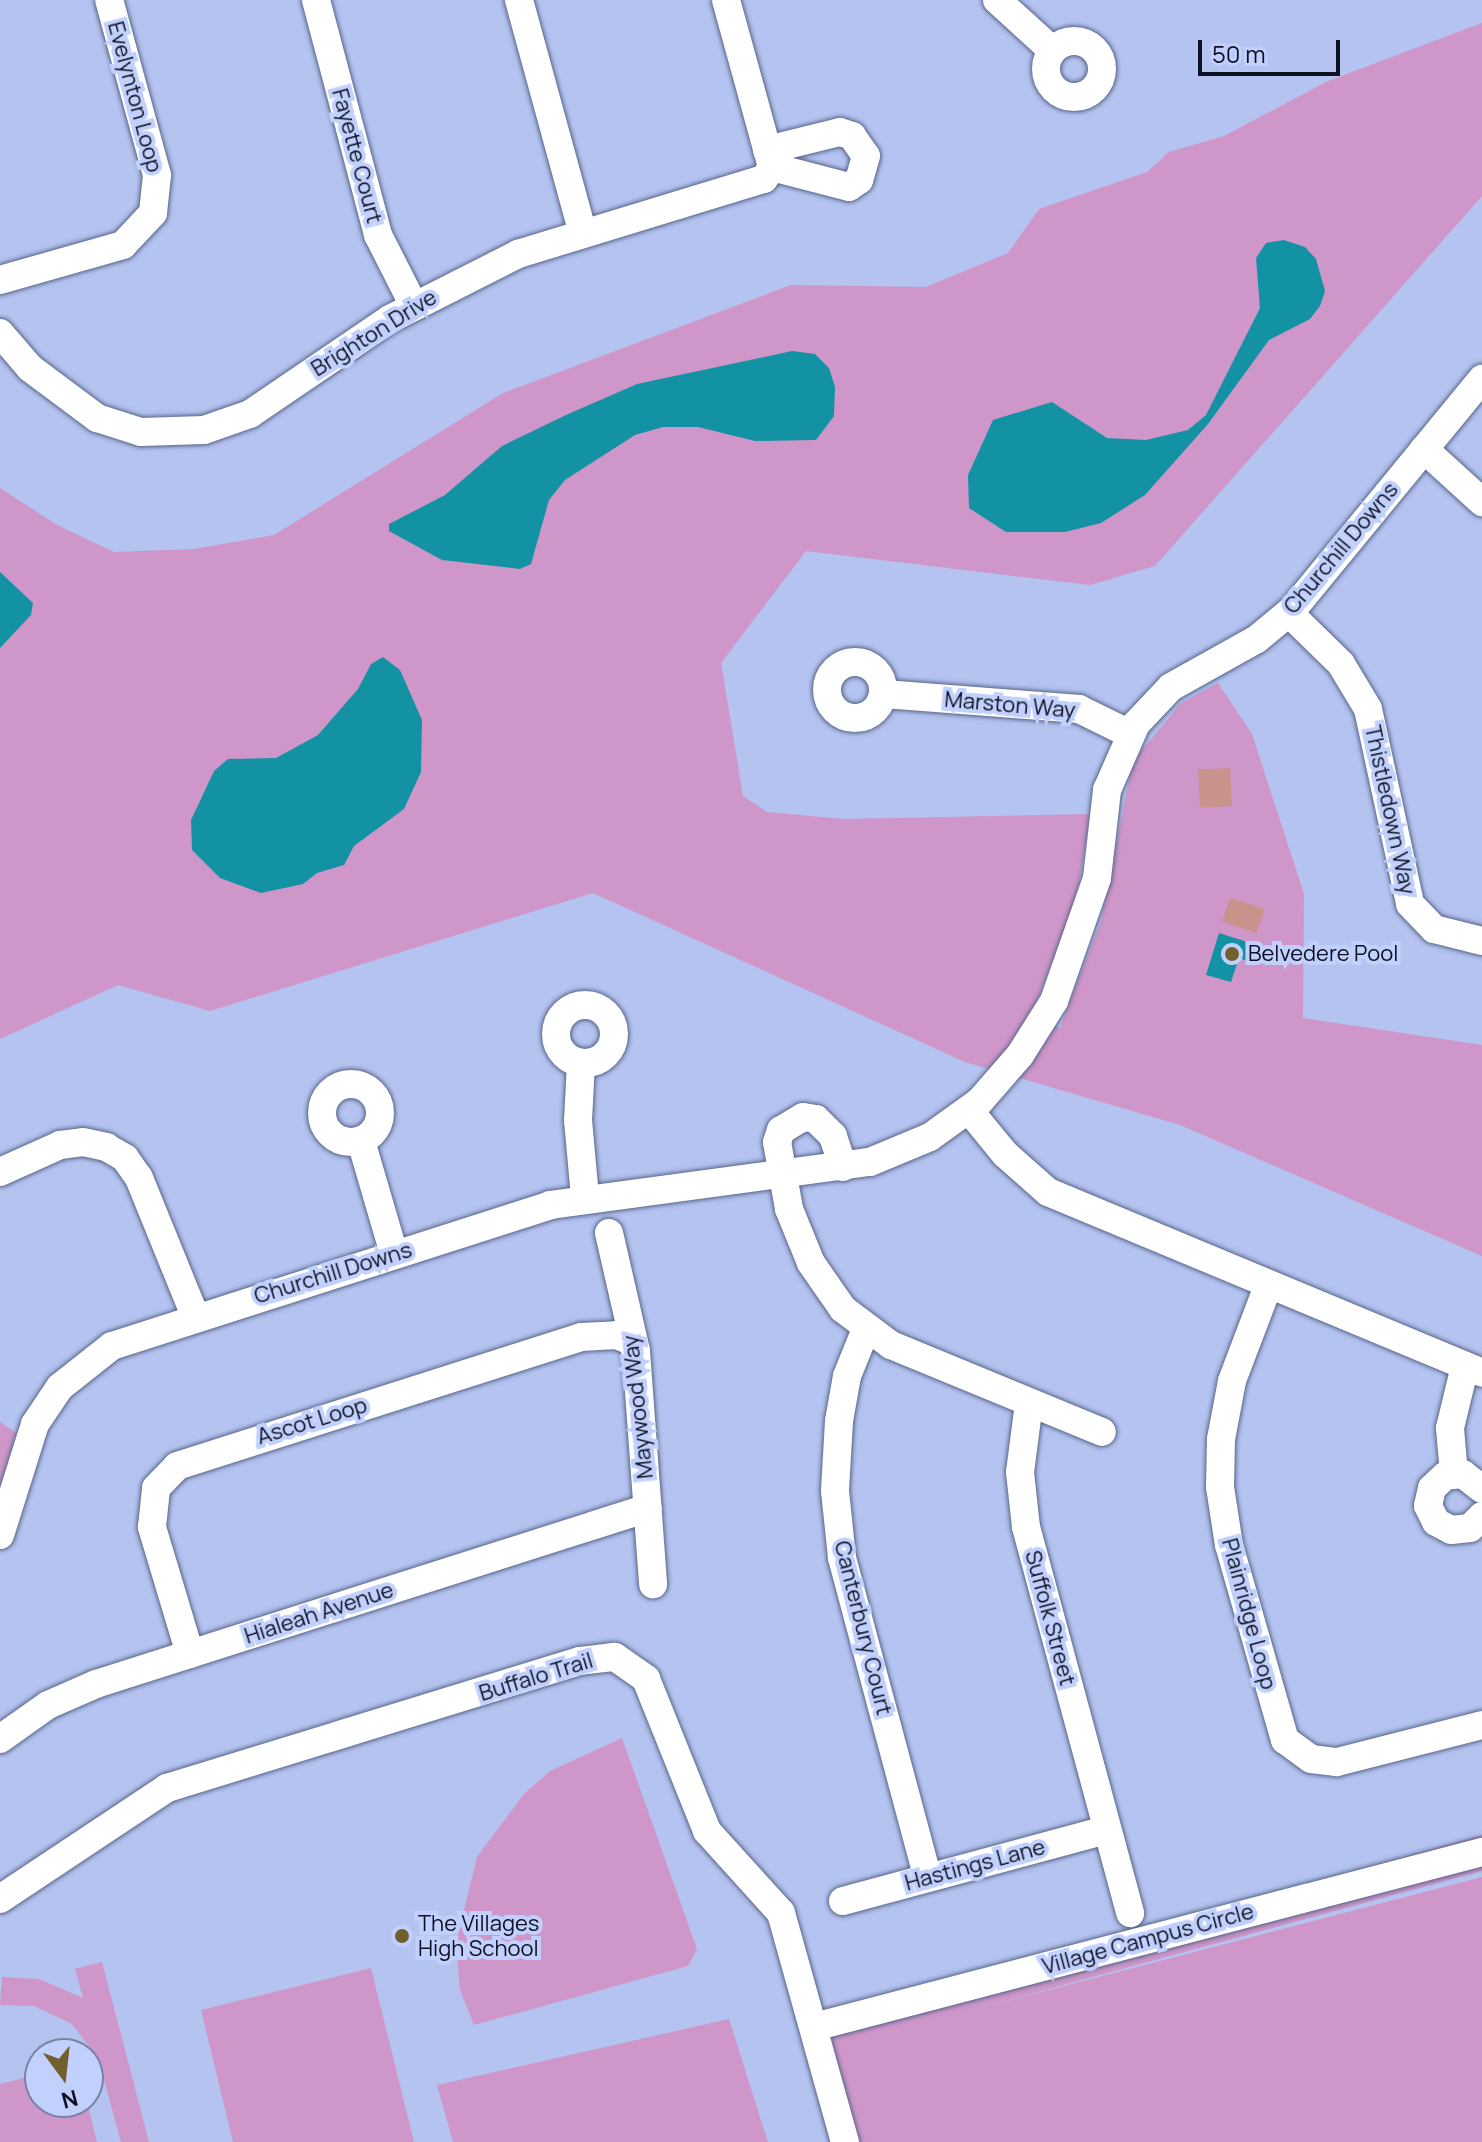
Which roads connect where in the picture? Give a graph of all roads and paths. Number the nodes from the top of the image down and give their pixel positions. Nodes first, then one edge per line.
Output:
1 (109, 0) edge
2 (316, 0) edge
3 (519, 0) edge
4 (726, 0) edge
5 (997, 0) edge
6 (1052, 50) dead end
7 (582, 231) junction
8 (0, 280) edge
9 (414, 306) junction
10 (0, 333) edge
11 (1482, 379) edge
12 (1424, 449) junction
13 (1482, 502) edge
14 (1289, 613) junction
15 (884, 694) dead end
16 (1130, 734) junction
17 (1482, 941) edge
18 (581, 1063) dead end
19 (969, 1110) junction
20 (361, 1141) dead end
21 (843, 1167) junction
22 (0, 1172) edge
23 (782, 1175) junction
24 (585, 1197) junction
25 (609, 1233) dead end
26 (394, 1254) junction
27 (1268, 1286) junction
28 (195, 1316) junction
29 (866, 1329) junction
30 (636, 1351) junction
31 (1474, 1369) edge
32 (1029, 1403) junction
33 (1102, 1432) dead end
34 (1454, 1474) junction
35 (1482, 1489) edge
36 (648, 1508) junction
37 (1482, 1516) edge
38 (0, 1535) edge
39 (653, 1584) dead end
40 (190, 1654) junction
41 (1482, 1725) edge
42 (0, 1739) edge
43 (1107, 1830) junction
44 (1482, 1852) edge
45 (928, 1878) junction
46 (0, 1899) edge
47 (843, 1901) dead end
48 (1130, 1913) dead end
49 (814, 2027) junction
50 (845, 2142) edge

1 - 8 street, Evelynton Loop
2 - 9 street, Fayette Court
3 - 7 street
4 - 7 street, Brighton Drive
5 - 6 street
7 - 9 street, Brighton Drive
9 - 10 street, Brighton Drive
11 - 12 street, Churchill Downs
12 - 13 street
12 - 14 street, Churchill Downs
14 - 16 street, Churchill Downs
14 - 17 street, Thistledown Way
15 - 16 street, Marston Way
16 - 19 street, Churchill Downs
18 - 24 street
19 - 21 street, Churchill Downs
19 - 27 street
20 - 26 street
21 - 23 street, Churchill Downs
21 - 23 street
22 - 28 street
23 - 24 street, Churchill Downs
23 - 29 street
24 - 26 street, Churchill Downs
25 - 30 street, Maywood Way
26 - 28 street, Churchill Downs
27 - 31 street
27 - 41 street, Plainridge Loop
28 - 38 street, Churchill Downs
29 - 32 street
29 - 45 street, Canterbury Court
30 - 36 street, Maywood Way
30 - 40 street, Ascot Loop
31 - 34 street
32 - 33 street
32 - 43 street, Suffolk Street
34 - 35 street
34 - 37 street
36 - 39 street, Maywood Way
36 - 40 street, Hialeah Avenue
40 - 42 street, Hialeah Avenue
43 - 45 street, Hastings Lane
43 - 48 street, Suffolk Street
44 - 49 street, Village Campus Circle
45 - 47 street, Hastings Lane
46 - 49 street, Buffalo Trail
49 - 50 street, Buffalo Trail

